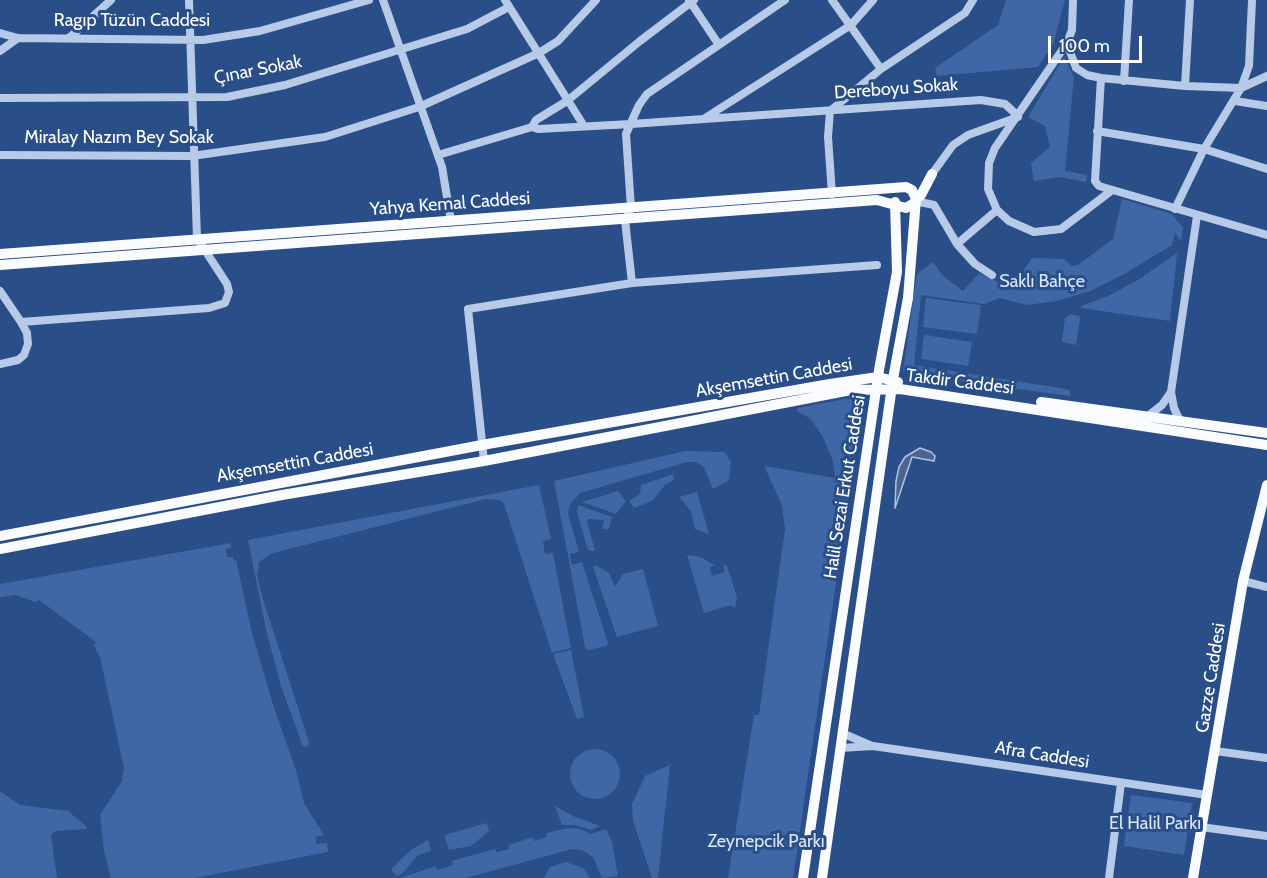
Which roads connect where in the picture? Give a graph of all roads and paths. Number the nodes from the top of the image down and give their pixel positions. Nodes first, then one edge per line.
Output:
1 (111, 0) edge
2 (189, 0) edge
3 (369, 0) edge
4 (383, 0) edge
5 (596, 0) edge
6 (785, 0) edge
7 (832, 0) edge
8 (873, 0) edge
9 (973, 0) edge
10 (1073, 0) edge
11 (1129, 0) edge
12 (1190, 0) edge
13 (1252, 0) edge
14 (691, 1) edge
15 (507, 4) edge
16 (851, 26) junction
17 (0, 33) edge
18 (18, 38) junction
19 (69, 38) junction
20 (189, 41) junction
21 (1067, 43) junction
22 (719, 45) junction
23 (399, 50) junction
24 (0, 51) edge
25 (539, 53) junction
26 (881, 69) junction
27 (1267, 76) edge
28 (1101, 78) junction
29 (1124, 81) junction
30 (1185, 86) junction
31 (1241, 88) junction
32 (191, 97) junction
33 (0, 98) edge
34 (567, 101) junction
35 (1235, 102) junction
36 (1267, 106) edge
37 (419, 107) junction
38 (831, 111) junction
39 (1018, 116) junction
40 (703, 119) junction
41 (631, 124) junction
42 (584, 126) junction
43 (532, 127) junction
44 (1097, 131) junction
45 (1204, 150) junction
46 (0, 155) edge
47 (438, 155) junction
48 (192, 156) junction
49 (1267, 169) edge
50 (932, 174) junction
51 (904, 187) junction
52 (1112, 191) junction
53 (832, 194) junction
54 (915, 201) junction
55 (897, 204) junction
56 (631, 208) junction
57 (1175, 208) junction
58 (997, 210) junction
59 (1197, 216) junction
60 (625, 220) junction
61 (451, 221) junction
62 (1267, 235) edge
63 (197, 238) junction
64 (957, 244) junction
65 (205, 250) junction
66 (0, 254) edge
67 (0, 265) edge
68 (876, 265) dead end
69 (992, 275) dead end
70 (632, 283) junction
71 (0, 291) edge
72 (21, 322) junction
73 (0, 364) edge
74 (878, 377) junction
75 (893, 379) junction
76 (876, 389) junction
77 (891, 391) junction
78 (1172, 392) junction
79 (1148, 416) junction
80 (1180, 421) junction
81 (1267, 433) edge
82 (482, 445) junction
83 (1267, 445) edge
84 (484, 461) junction
85 (1267, 485) edge
86 (0, 536) edge
87 (0, 549) edge
88 (1243, 581) junction
89 (1267, 587) edge
90 (824, 730) junction
91 (842, 733) junction
92 (822, 743) junction
93 (873, 746) junction
94 (840, 748) junction
95 (1215, 751) junction
96 (1267, 758) edge
97 (1121, 783) junction
98 (1207, 795) junction
99 (1201, 827) junction
100 (1267, 836) edge
101 (803, 878) edge
102 (822, 878) edge
103 (1109, 878) edge
104 (1192, 878) edge

1 - 19 street
2 - 20 street
3 - 20 street, Ragıp Tüzün Caddesi
4 - 23 street
5 - 25 street, Miralay Nazım Bey Sokak
6 - 22 street
7 - 16 street
8 - 16 street
9 - 26 street
10 - 21 street
11 - 29 street
12 - 30 street
13 - 31 street
14 - 22 street
14 - 34 street
15 - 23 street, Çınar Sokak
15 - 25 street
16 - 26 street
16 - 40 street
17 - 18 street, Ragıp Tüzün Caddesi
18 - 19 street, Ragıp Tüzün Caddesi
18 - 24 street
19 - 20 street, Ragıp Tüzün Caddesi
20 - 32 street
21 - 28 street
21 - 39 street
22 - 41 street
23 - 32 street, Çınar Sokak
23 - 37 street
25 - 34 street
25 - 37 street, Miralay Nazım Bey Sokak
26 - 38 street
27 - 31 street
28 - 29 street
28 - 44 street
29 - 30 street
30 - 31 street
31 - 35 street
32 - 33 street, Çınar Sokak
32 - 48 street
34 - 42 street
34 - 43 street
35 - 36 street
35 - 45 street
37 - 47 street
37 - 48 street, Miralay Nazım Bey Sokak
38 - 39 street, Dereboyu Sokak
38 - 40 street, Dereboyu Sokak
38 - 53 street
39 - 50 street
39 - 58 street
40 - 41 street, Dereboyu Sokak
41 - 42 street, Dereboyu Sokak
41 - 56 street
42 - 43 street, Dereboyu Sokak
43 - 47 street
44 - 45 street
44 - 52 street
45 - 49 street
45 - 57 street
46 - 48 street, Miralay Nazım Bey Sokak
47 - 61 street
48 - 63 street
50 - 51 main road
50 - 54 main road
51 - 53 main road, Yahya Kemal Caddesi
51 - 54 main road
51 - 55 main road, Halil Sezai Erkut Caddesi
52 - 57 street
52 - 58 street
53 - 56 main road, Yahya Kemal Caddesi
54 - 55 main road
54 - 64 street
54 - 75 main road
55 - 60 main road, Yahya Kemal Caddesi
55 - 74 main road, Halil Sezai Erkut Caddesi
56 - 60 street
56 - 61 main road, Yahya Kemal Caddesi
57 - 59 street
58 - 64 street
59 - 62 street
59 - 78 street
60 - 65 main road, Yahya Kemal Caddesi
60 - 70 street
61 - 63 main road, Yahya Kemal Caddesi
63 - 65 street
63 - 66 main road, Yahya Kemal Caddesi
64 - 69 street
65 - 67 main road, Yahya Kemal Caddesi
65 - 72 street
68 - 70 street
70 - 82 street
71 - 72 street
72 - 73 street
74 - 75 main road, Halil Sezai Erkut Caddesi
74 - 76 main road, Akşemsettin Caddesi
74 - 82 main road, Akşemsettin Caddesi
75 - 77 main road, Takdir Caddesi
75 - 79 main road, Takdir Caddesi
76 - 77 main road, Halil Sezai Erkut Caddesi
76 - 84 main road, Akşemsettin Caddesi
76 - 90 main road, Halil Sezai Erkut Caddesi
77 - 83 main road, Takdir Caddesi
77 - 91 main road, Halil Sezai Erkut Caddesi
78 - 79 street
78 - 80 street
79 - 80 main road, Takdir Caddesi
80 - 81 main road, Takdir Caddesi
82 - 84 street
82 - 86 main road, Akşemsettin Caddesi
84 - 87 main road, Akşemsettin Caddesi
85 - 88 main road, Gazze Caddesi
88 - 89 street
88 - 95 main road, Gazze Caddesi
90 - 91 main road
90 - 92 main road, Halil Sezai Erkut Caddesi
91 - 93 street, Afra Caddesi
91 - 94 main road, Halil Sezai Erkut Caddesi
92 - 94 main road
92 - 101 main road, Halil Sezai Erkut Caddesi
93 - 94 street, Afra Caddesi
93 - 97 street, Afra Caddesi
94 - 102 main road, Halil Sezai Erkut Caddesi
95 - 96 street
95 - 98 main road, Gazze Caddesi
97 - 98 street, Afra Caddesi
97 - 103 street
98 - 99 main road, Gazze Caddesi
99 - 100 street
99 - 104 main road, Gazze Caddesi

